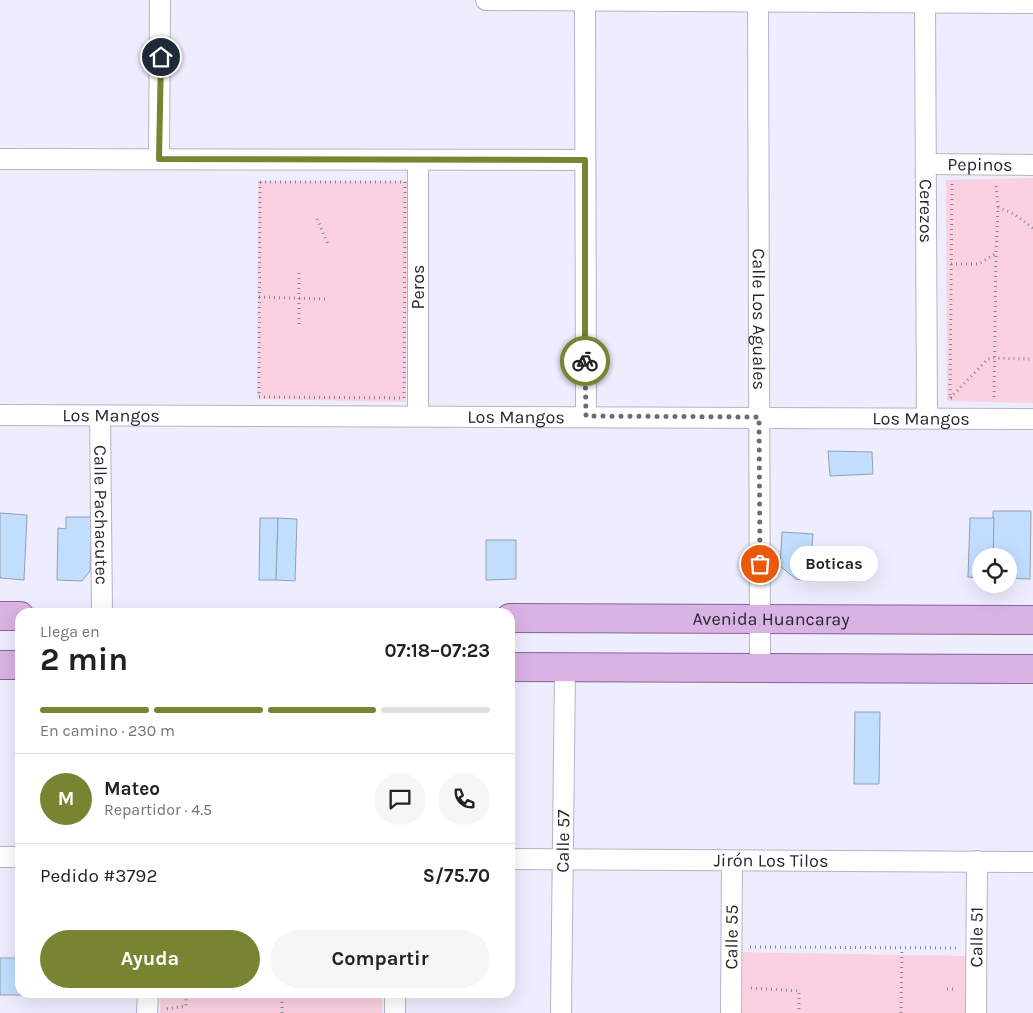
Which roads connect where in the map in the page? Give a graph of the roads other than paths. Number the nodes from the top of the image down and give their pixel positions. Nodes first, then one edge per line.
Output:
1 (160, 0) edge
2 (486, 0) edge
3 (585, 0) edge
4 (758, 1) edge
5 (925, 3) junction
6 (1033, 3) edge
7 (0, 159) edge
8 (159, 159) junction
9 (418, 160) junction
10 (585, 160) junction
11 (926, 164) junction
12 (1033, 165) edge
13 (0, 415) edge
14 (100, 416) junction
15 (418, 416) junction
16 (586, 416) junction
17 (759, 417) junction
18 (927, 418) junction
19 (1033, 419) edge
20 (102, 608) edge
21 (0, 616) edge
22 (15, 616) edge
23 (515, 618) edge
24 (760, 619) junction
25 (1033, 620) edge
26 (0, 665) edge
27 (15, 665) edge
28 (515, 667) edge
29 (565, 667) junction
30 (760, 668) junction
31 (1033, 669) edge
32 (0, 857) edge
33 (15, 857) edge
34 (515, 860) edge
35 (562, 860) junction
36 (732, 861) junction
37 (977, 862) junction
38 (1033, 862) edge
39 (148, 998) edge
40 (395, 998) edge
41 (148, 1013) edge
42 (394, 1013) edge
43 (561, 1013) edge
44 (731, 1013) edge
45 (976, 1013) edge

1 - 8 street
2 - 3 street
3 - 4 street
3 - 10 street
4 - 5 street
4 - 17 street, Calle Los Aguales
5 - 6 street
5 - 11 street, Cerezos
7 - 8 street
8 - 9 street
9 - 10 street
9 - 15 street, Peros
10 - 16 street
11 - 12 street, Pepinos
11 - 18 street, Cerezos
13 - 14 street, Los Mangos
14 - 15 street, Los Mangos
14 - 20 street, Calle Pachacutec
15 - 16 street, Los Mangos
16 - 17 street, Los Mangos
17 - 18 street, Los Mangos
17 - 24 street, Calle Los Aguales
18 - 19 street, Los Mangos
21 - 22 main road
23 - 24 main road, Avenida Huancaray
24 - 25 main road, Avenida Huancaray
24 - 30 street, Calle Los Aguales
26 - 27 main road
28 - 29 main road
29 - 30 main road
29 - 35 street, Calle 57
30 - 31 main road
32 - 33 street
34 - 35 street, Jirón Los Tilos
35 - 36 street, Jirón Los Tilos
35 - 43 street, Calle 57
36 - 37 street, Jirón Los Tilos
36 - 44 street, Calle 55
37 - 38 street, Jirón Los Tilos
37 - 45 street, Calle 51
39 - 41 street
40 - 42 street

